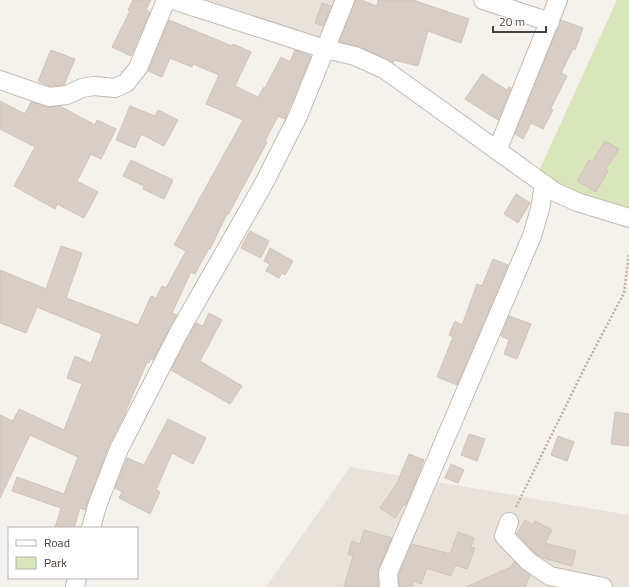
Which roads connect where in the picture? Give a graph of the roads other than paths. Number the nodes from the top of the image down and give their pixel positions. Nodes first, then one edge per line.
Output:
1 (166, 0) edge
2 (173, 0) edge
3 (345, 0) edge
4 (483, 0) edge
5 (558, 0) edge
6 (222, 7) edge
7 (550, 22) junction
8 (325, 49) junction
9 (0, 80) edge
10 (497, 151) junction
11 (544, 185) junction
12 (629, 218) edge
13 (509, 522) road end
14 (91, 527) edge
15 (389, 587) edge
16 (603, 587) edge

1 - 9 street
2 - 6 street
3 - 8 street
4 - 7 street
5 - 7 street
6 - 8 street
7 - 10 street
8 - 10 street
8 - 14 street
10 - 11 street
11 - 12 street
11 - 15 street
13 - 16 street

